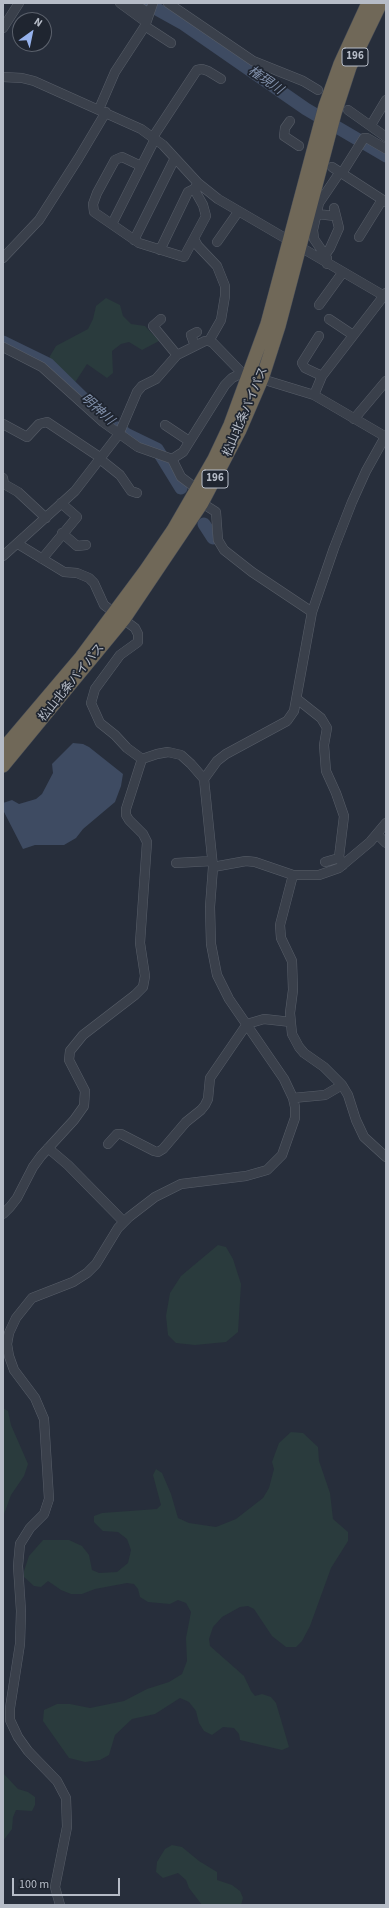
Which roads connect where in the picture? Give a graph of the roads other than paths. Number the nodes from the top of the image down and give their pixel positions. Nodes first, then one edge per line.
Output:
1 (19, 3) edge
2 (120, 3) edge
3 (133, 3) edge
4 (168, 3) edge
5 (368, 3) edge
6 (381, 3) edge
7 (149, 15) edge
8 (4, 25) edge
9 (171, 43) dead end
10 (3, 77) edge
11 (222, 80) dead end
12 (318, 90) dead end
13 (386, 100) edge
14 (330, 109) junction
15 (102, 110) junction
16 (348, 110) dead end
17 (290, 121) dead end
18 (371, 125) junction
19 (386, 137) edge
20 (154, 138) junction
21 (299, 146) dead end
22 (386, 149) edge
23 (175, 158) junction
24 (141, 166) junction
25 (338, 171) junction
26 (196, 186) junction
27 (385, 201) edge
28 (238, 212) junction
29 (317, 214) junction
30 (112, 224) junction
31 (359, 237) dead end
32 (194, 239) junction
33 (134, 240) junction
34 (217, 242) dead end
35 (294, 245) junction
36 (160, 250) junction
37 (3, 258) edge
38 (326, 260) junction
39 (343, 272) junction
40 (385, 295) edge
41 (319, 305) dead end
42 (162, 319) dead end
43 (329, 320) dead end
44 (197, 332) dead end
45 (354, 335) junction
46 (319, 336) dead end
47 (210, 341) junction
48 (3, 346) edge
49 (195, 346) junction
50 (177, 355) junction
51 (251, 376) junction
52 (322, 376) junction
53 (386, 381) edge
54 (314, 395) junction
55 (354, 419) junction
56 (3, 424) edge
57 (165, 425) dead end
58 (119, 434) junction
59 (386, 437) edge
60 (190, 441) junction
61 (164, 456) junction
62 (100, 459) junction
63 (3, 482) edge
64 (197, 489) junction
65 (137, 492) dead end
66 (61, 503) junction
67 (202, 503) junction
68 (46, 518) junction
69 (62, 533) junction
70 (18, 544) junction
71 (86, 545) dead end
72 (3, 556) edge
73 (42, 559) junction
74 (312, 612) junction
75 (119, 616) junction
76 (297, 699) junction
77 (3, 750) edge
78 (142, 760) junction
79 (3, 766) edge
80 (204, 779) junction
81 (386, 823) edge
82 (377, 834) junction
83 (386, 843) edge
84 (325, 862) dead end
85 (341, 862) junction
86 (176, 863) dead end
87 (213, 864) junction
88 (293, 875) junction
89 (291, 1022) junction
90 (247, 1024) junction
91 (342, 1085) junction
92 (293, 1098) junction
93 (108, 1144) dead end
94 (48, 1148) junction
95 (386, 1157) edge
96 (3, 1214) edge
97 (124, 1222) junction
98 (60, 1905) edge

1 - 8 street
2 - 7 street
3 - 7 street
4 - 12 street
5 - 14 highway, 松山北条バイパス / 196
6 - 14 highway, 松山北条バイパス / 196
7 - 9 street
7 - 15 street
10 - 15 street
11 - 20 street
13 - 18 street
14 - 35 highway, 松山北条バイパス / 196
15 - 20 street
15 - 37 street
16 - 18 street
17 - 21 street
18 - 19 street
20 - 23 street
20 - 24 street
22 - 25 street
23 - 26 street
23 - 33 street
24 - 30 street
24 - 30 street
25 - 27 street
25 - 29 street
26 - 28 street
26 - 32 street
26 - 36 street
27 - 31 street
28 - 34 street
28 - 35 street
29 - 38 street
29 - 38 street
30 - 33 street
32 - 36 street
32 - 47 street
33 - 36 street
35 - 38 street
35 - 51 highway, 松山北条バイパス / 196
38 - 39 street
39 - 40 street
39 - 41 street
40 - 45 street
42 - 50 street
43 - 45 street
44 - 49 street
45 - 52 street
46 - 52 street
47 - 49 street
47 - 51 street
48 - 58 street
49 - 50 street
50 - 58 street
51 - 54 street
51 - 60 street
51 - 64 highway, 松山北条バイパス / 196
51 - 67 highway, 松山北条バイパス / 196
52 - 54 street
53 - 55 street
54 - 55 street
55 - 59 street
56 - 62 street
57 - 60 street
58 - 61 street
58 - 62 street
59 - 74 street
60 - 61 street
61 - 64 street
62 - 65 street
62 - 66 street
63 - 68 street
64 - 75 highway, 松山北条バイパス / 196
66 - 68 street
66 - 69 street
67 - 74 street
67 - 75 highway, 松山北条バイパス / 196
68 - 70 street
69 - 71 street
69 - 73 street
70 - 72 street
70 - 73 street
73 - 75 street
74 - 76 street
75 - 77 highway, 松山北条バイパス / 196
75 - 78 street
75 - 79 highway, 松山北条バイパス / 196
76 - 80 street
76 - 85 street
78 - 80 street
78 - 94 street
80 - 87 street
81 - 82 street
82 - 83 street
82 - 85 street
84 - 85 street
85 - 88 street
86 - 87 street
87 - 88 street
87 - 90 street
88 - 89 street
89 - 90 street
89 - 91 street
90 - 92 street
90 - 93 street
91 - 92 street
91 - 95 street
92 - 97 street
94 - 96 street
94 - 97 street
97 - 98 street

